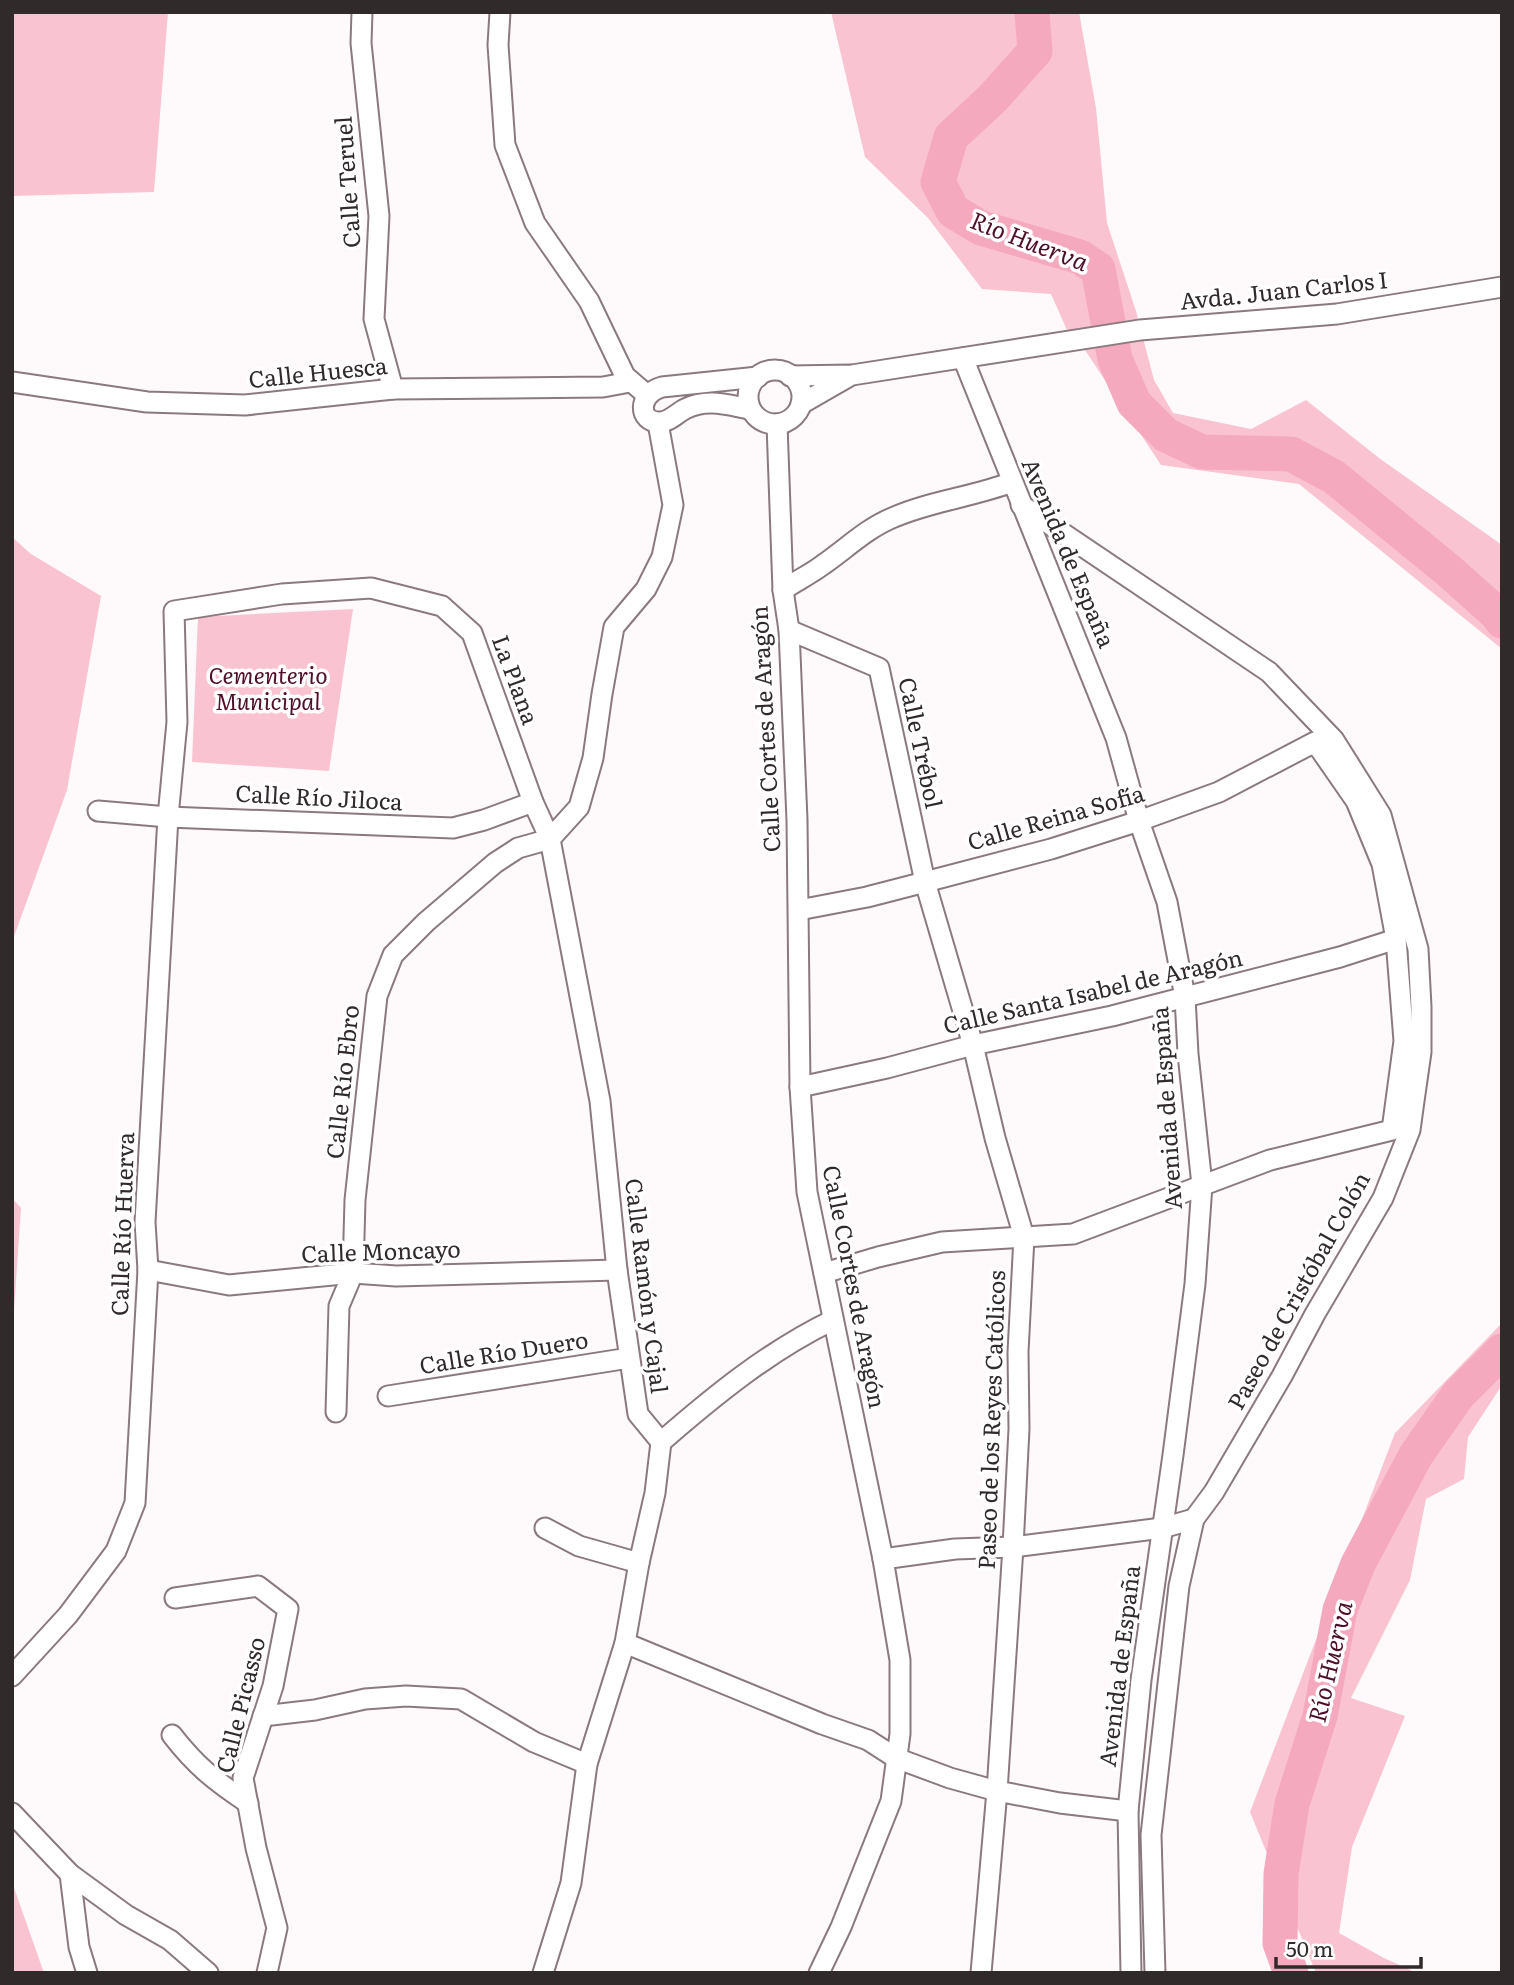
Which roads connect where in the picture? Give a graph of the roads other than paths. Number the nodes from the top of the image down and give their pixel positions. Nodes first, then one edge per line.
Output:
1 (362, 12) edge
2 (500, 12) edge
3 (1502, 287) edge
4 (963, 358) junction
5 (852, 375) junction
6 (790, 376) junction
7 (758, 377) junction
8 (12, 382) edge
9 (630, 382) junction
10 (393, 389) junction
11 (647, 395) junction
12 (801, 404) junction
13 (750, 409) junction
14 (658, 423) junction
15 (777, 424) junction
16 (1012, 482) junction
17 (1021, 505) junction
18 (783, 590) junction
19 (174, 611) joint
20 (789, 630) junction
21 (533, 802) junction
22 (98, 811) dead end
23 (168, 817) junction
24 (1139, 821) junction
25 (550, 839) junction
26 (926, 882) junction
27 (799, 910) junction
28 (1396, 939) junction
29 (1185, 997) junction
30 (973, 1045) junction
31 (800, 1087) junction
32 (1202, 1185) junction
33 (1024, 1237) junction
34 (148, 1270) junction
35 (617, 1270) junction
36 (353, 1273) junction
37 (824, 1273) junction
38 (833, 1320) junction
39 (629, 1358) junction
40 (388, 1396) dead end
41 (336, 1412) dead end
42 (661, 1442) junction
43 (1194, 1519) junction
44 (545, 1528) dead end
45 (1162, 1528) junction
46 (1013, 1547) junction
47 (883, 1559) junction
48 (639, 1563) junction
49 (174, 1598) dead end
50 (625, 1643) junction
51 (12, 1676) edge
52 (263, 1716) junction
53 (172, 1735) dead end
54 (896, 1758) junction
55 (587, 1763) junction
56 (997, 1791) junction
57 (248, 1803) junction
58 (1128, 1811) junction
59 (12, 1812) edge
60 (70, 1874) junction
61 (87, 1973) edge
62 (208, 1973) edge
63 (267, 1973) edge
64 (542, 1973) edge
65 (819, 1973) edge
66 (981, 1973) edge
67 (1131, 1973) edge
68 (1155, 1973) edge

1 - 10 street, Calle Teruel
2 - 9 street
3 - 4 street, Avda. Juan Carlos I
4 - 5 street, Avda. Juan Carlos I
4 - 16 street, Avenida de España
5 - 6 street
5 - 12 street
6 - 7 street
6 - 12 street
7 - 11 street
7 - 13 street
8 - 10 street, Calle Huesca
9 - 10 street, Calle Huesca
9 - 11 street
11 - 14 street
12 - 15 street
13 - 14 street
13 - 15 street
14 - 25 street
15 - 18 street, Calle Cortes de Aragón
16 - 17 street, Avenida de España
16 - 18 street
17 - 24 street, Avenida de España
17 - 43 street, Paseo de Cristóbal Colón
18 - 20 street, Calle Cortes de Aragón
19 - 21 street, La Plana
19 - 23 street, Calle Río Huerva
20 - 26 street, Calle Trébol
20 - 27 street, Calle Cortes de Aragón
21 - 23 street, Calle Río Jiloca
21 - 25 street, La Plana
22 - 23 street, Calle Río Jiloca
23 - 34 street, Calle Río Huerva
24 - 26 street, Calle Reina Sofía
24 - 28 street, Calle Reina Sofía
24 - 29 street, Avenida de España
25 - 35 street, Calle Ramón y Cajal
25 - 36 street, Calle Río Ebro
26 - 27 street, Calle Reina Sofía
26 - 30 street, Paseo de los Reyes Católicos
27 - 31 street, Calle Cortes de Aragón
28 - 29 street, Calle Santa Isabel de Aragón
28 - 32 street
29 - 30 street, Calle Santa Isabel de Aragón
29 - 32 street, Avenida de España
30 - 31 street, Calle Santa Isabel de Aragón
30 - 33 street, Paseo de los Reyes Católicos
31 - 37 street, Calle Cortes de Aragón
32 - 33 street
32 - 45 street, Avenida de España
33 - 37 street
33 - 46 street, Paseo de los Reyes Católicos
34 - 36 street, Calle Moncayo
34 - 51 street, Calle Río Huerva
35 - 36 street, Calle Moncayo
35 - 39 street, Calle Ramón y Cajal
36 - 41 street, Calle Río Ebro
37 - 38 street, Calle Cortes de Aragón
38 - 42 street
38 - 47 street, Calle Cortes de Aragón
39 - 40 street, Calle Río Duero
39 - 42 street, Calle Ramón y Cajal
42 - 48 street
43 - 45 street
43 - 68 street
44 - 48 street
45 - 46 street
45 - 58 street, Avenida de España
46 - 47 street
46 - 56 street, Paseo de los Reyes Católicos
47 - 54 street, Calle Cortes de Aragón
48 - 50 street
49 - 52 street, Calle Picasso
50 - 54 street
50 - 55 street
52 - 55 street
52 - 57 street, Calle Picasso
53 - 57 street
54 - 56 street
54 - 65 street, Calle Cortes de Aragón
55 - 64 street
56 - 58 street
56 - 66 street, Paseo de los Reyes Católicos
57 - 63 street, Calle Picasso
58 - 67 street, Avenida de España
59 - 60 street
60 - 61 street
60 - 62 street

